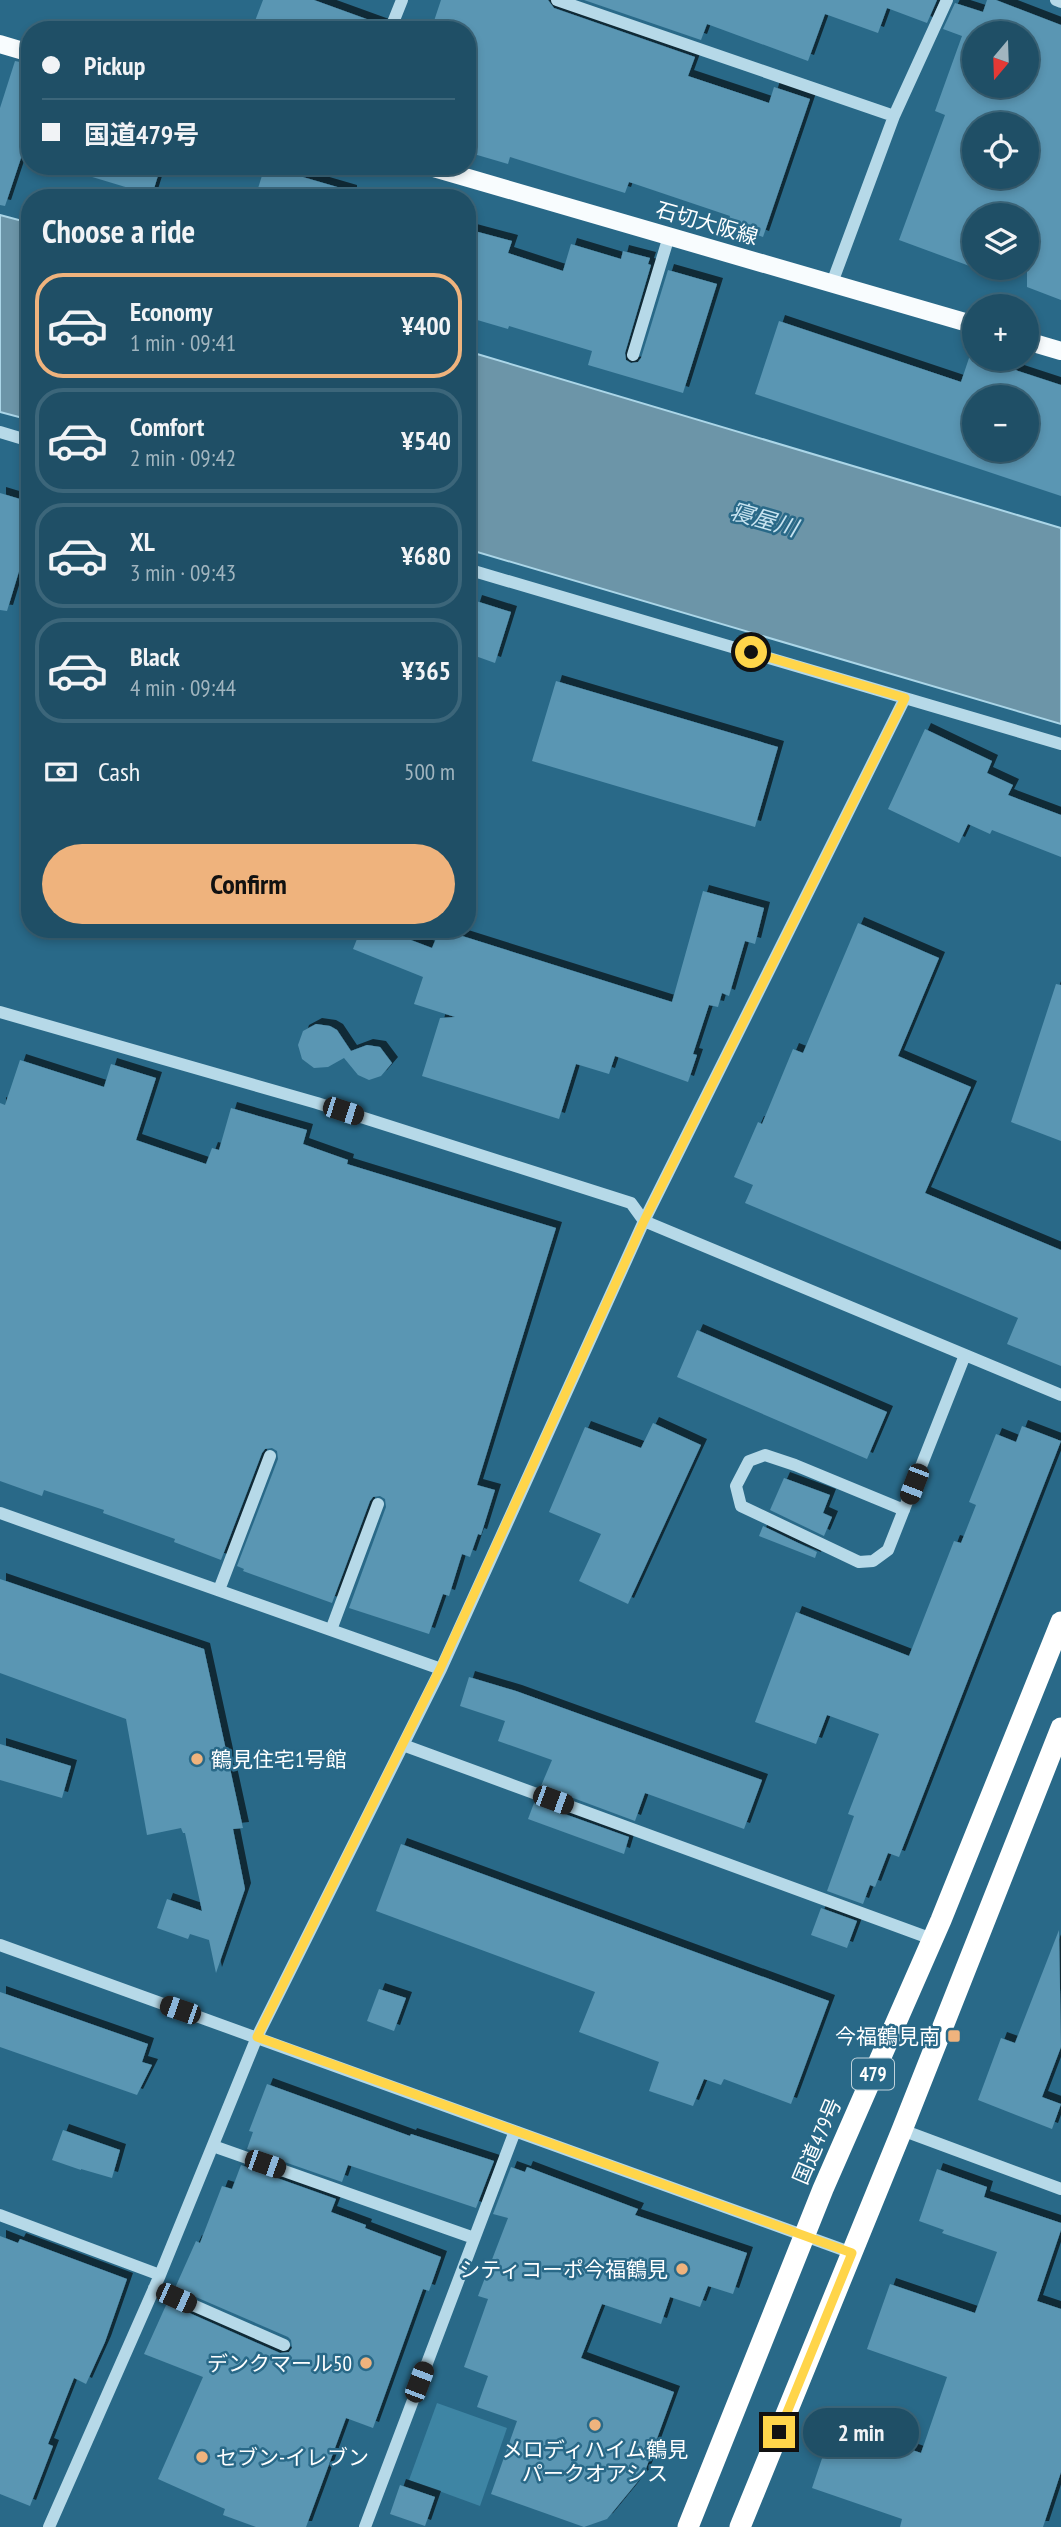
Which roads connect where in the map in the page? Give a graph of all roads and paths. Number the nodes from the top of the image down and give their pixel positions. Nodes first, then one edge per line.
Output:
1 (402, 0) edge
2 (557, 0) edge
3 (947, 0) edge
4 (394, 21) edge
5 (0, 44) edge
6 (21, 50) edge
7 (894, 117) junction
8 (458, 175) edge
9 (669, 236) junction
10 (832, 283) junction
11 (962, 321) edge
12 (1039, 345) edge
13 (1061, 351) edge
14 (633, 355) dead end
15 (0, 432) edge
16 (21, 438) edge
17 (476, 572) edge
18 (905, 698) junction
19 (1061, 744) edge
20 (0, 1012) edge
21 (644, 1221) junction
22 (965, 1355) junction
23 (1061, 1395) edge
24 (270, 1456) dead end
25 (378, 1504) dead end
26 (904, 1510) junction
27 (0, 1513) edge
28 (219, 1590) junction
29 (1061, 1622) edge
30 (331, 1630) junction
31 (440, 1669) junction
32 (1061, 1728) edge
33 (403, 1745) junction
34 (932, 1939) junction
35 (0, 1945) edge
36 (257, 2037) junction
37 (902, 2130) junction
38 (515, 2131) junction
39 (213, 2146) junction
40 (1061, 2189) edge
41 (0, 2215) edge
42 (804, 2235) junction
43 (474, 2238) junction
44 (852, 2253) junction
45 (160, 2275) junction
46 (154, 2288) junction
47 (284, 2345) dead end
48 (49, 2527) edge
49 (365, 2527) edge
50 (688, 2527) edge
51 (740, 2527) edge

1 - 4 street
2 - 7 street
3 - 7 street
5 - 6 main road
7 - 10 street
8 - 9 main road, 石切大阪線
9 - 10 main road, 石切大阪線
9 - 14 street
10 - 11 main road, 石切大阪線
12 - 13 main road
15 - 16 street
17 - 18 street
18 - 19 street
18 - 21 street
20 - 21 street
21 - 22 street
21 - 31 street
22 - 23 street
22 - 26 street
24 - 28 street
25 - 30 street
26 - 26 street
27 - 28 street
28 - 30 street
29 - 34 highway, 国道479号 / 479
30 - 31 street
31 - 33 street
32 - 37 highway, 479
33 - 34 street
33 - 36 street
34 - 42 highway, 国道479号 / 479
35 - 36 street
36 - 38 street
36 - 39 street
37 - 40 street
37 - 44 highway, 479
38 - 42 street
38 - 43 street
39 - 43 street
39 - 45 street
41 - 45 street
42 - 44 street
42 - 50 highway, 国道479号 / 479
43 - 49 street
44 - 51 highway, 479
45 - 46 street
46 - 47 street
46 - 48 street

